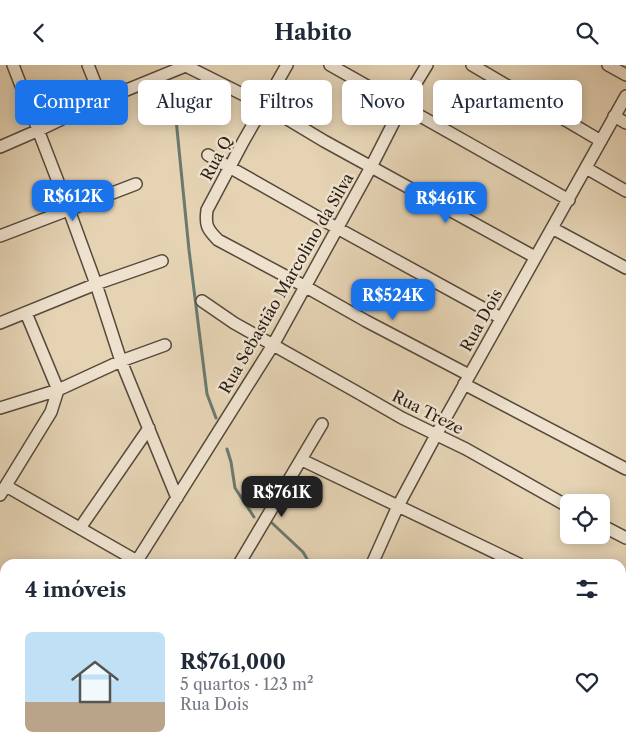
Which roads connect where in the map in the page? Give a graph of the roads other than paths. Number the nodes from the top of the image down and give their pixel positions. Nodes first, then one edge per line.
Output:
1 (13, 65) edge
2 (88, 65) edge
3 (187, 65) edge
4 (287, 65) edge
5 (330, 65) edge
6 (427, 65) edge
7 (472, 65) edge
8 (608, 65) edge
9 (626, 75) edge
10 (94, 80) edge
11 (278, 80) edge
12 (356, 80) edge
13 (418, 80) edge
14 (128, 89) edge
15 (241, 93) edge
16 (626, 96) edge
17 (614, 116) junction
18 (423, 118) edge
19 (626, 123) edge
20 (50, 125) edge
21 (253, 125) edge
22 (297, 125) edge
23 (392, 125) edge
24 (39, 130) junction
25 (601, 141) junction
26 (0, 147) edge
27 (208, 155) dead end
28 (371, 167) junction
29 (230, 168) junction
30 (586, 168) junction
31 (136, 184) dead end
32 (626, 191) edge
33 (569, 200) junction
34 (69, 209) junction
35 (336, 228) junction
36 (552, 228) junction
37 (0, 236) edge
38 (535, 257) junction
39 (162, 261) dead end
40 (626, 268) edge
41 (96, 284) junction
42 (306, 287) junction
43 (202, 301) dead end
44 (26, 313) junction
45 (501, 318) junction
46 (0, 323) edge
47 (165, 345) dead end
48 (273, 345) junction
49 (121, 361) junction
50 (466, 380) junction
51 (58, 390) junction
52 (0, 408) edge
53 (322, 424) dead end
54 (148, 428) junction
55 (436, 435) junction
56 (302, 459) junction
57 (626, 469) edge
58 (3, 490) edge
59 (177, 498) junction
60 (560, 502) edge
61 (398, 506) junction
62 (80, 528) junction
63 (610, 530) edge
64 (626, 538) edge
65 (130, 559) edge
66 (139, 559) edge
67 (242, 559) edge
68 (374, 559) edge
69 (509, 559) edge

1 - 24 street
2 - 10 street
3 - 14 street
3 - 15 street
4 - 11 street, Rua Q
5 - 12 street
6 - 13 street, Rua Sebastião Marcolino da Silva
7 - 25 street
8 - 9 street
16 - 17 street, Rua Dois
17 - 19 street
17 - 25 street, Rua Dois
18 - 33 street
20 - 24 street
21 - 29 street, Rua Q
22 - 28 street
23 - 28 street, Rua Sebastião Marcolino da Silva
24 - 26 street
24 - 34 street
25 - 30 street, Rua Dois
27 - 29 street
28 - 35 street, Rua Sebastião Marcolino da Silva
28 - 38 street
29 - 35 street
29 - 42 street, Rua Q
30 - 32 street
30 - 33 street, Rua Dois
31 - 34 street
33 - 36 street, Rua Dois
34 - 37 street
34 - 41 street
35 - 42 street, Rua Sebastião Marcolino da Silva
35 - 45 street
36 - 38 street, Rua Dois
36 - 40 street
38 - 45 street, Rua Dois
39 - 41 street
41 - 44 street
41 - 49 street
42 - 48 street, Rua Sebastião Marcolino da Silva
42 - 50 street
43 - 48 street, Rua Treze
44 - 46 street
44 - 51 street
45 - 50 street, Rua Dois
47 - 49 street
48 - 55 street, Rua Treze
48 - 59 street, Rua Sebastião Marcolino da Silva
49 - 51 street
49 - 54 street
50 - 55 street, Rua Dois
50 - 57 street
51 - 52 street
51 - 58 street
53 - 56 street
54 - 59 street
54 - 62 street
55 - 60 street, Rua Treze
55 - 61 street, Rua Dois
56 - 61 street
56 - 67 street
58 - 62 street
59 - 66 street, Rua Sebastião Marcolino da Silva
61 - 68 street, Rua Dois
61 - 69 street
62 - 65 street
63 - 64 street

